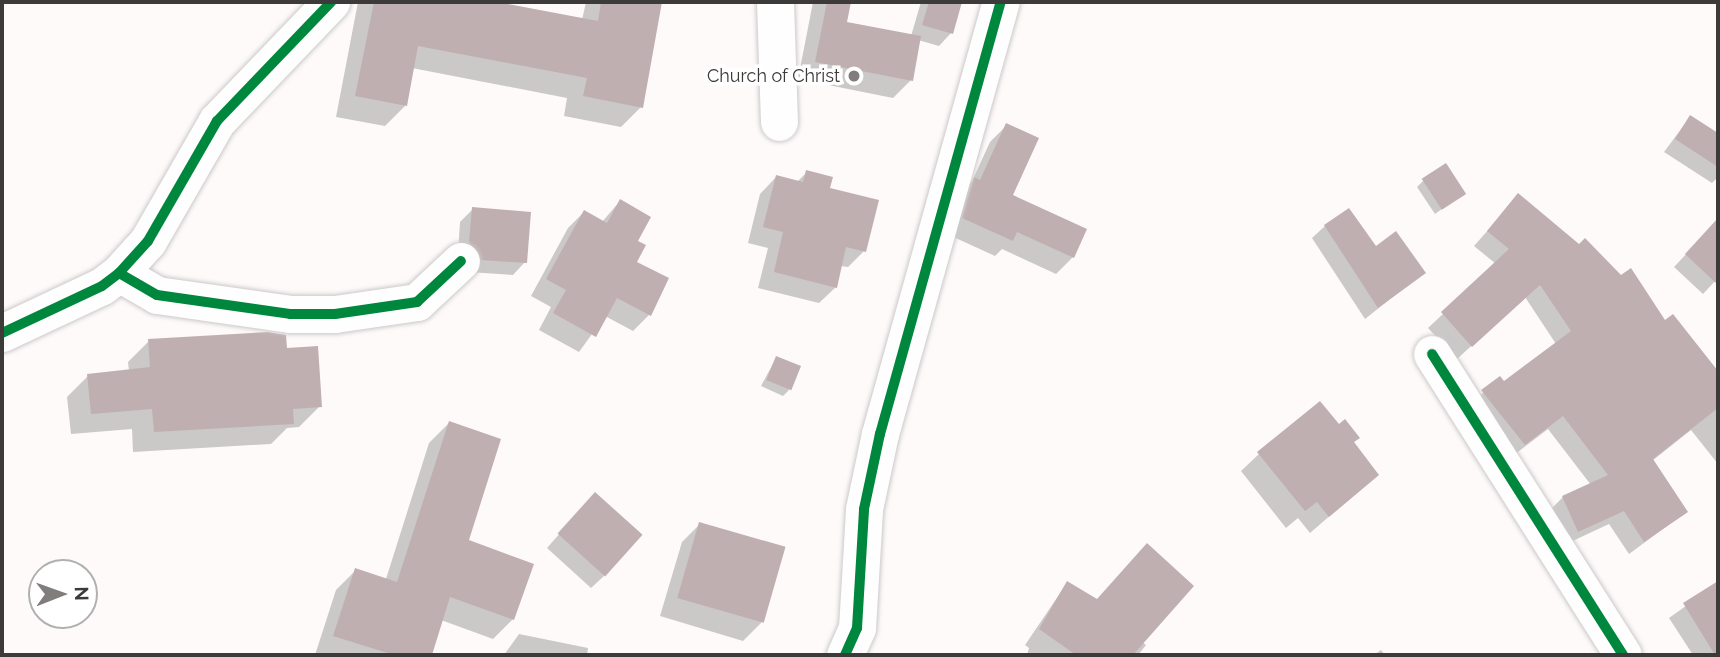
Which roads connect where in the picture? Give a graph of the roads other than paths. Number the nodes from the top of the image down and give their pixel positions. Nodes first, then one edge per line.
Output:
1 (331, 2) edge
2 (775, 2) edge
3 (1001, 2) edge
4 (779, 122) dead end
5 (461, 261) dead end
6 (118, 273) junction
7 (2, 333) edge
8 (1432, 354) dead end
9 (845, 655) edge
10 (1623, 655) edge

1 - 6 street
2 - 4 street
3 - 9 street
5 - 6 street
6 - 7 street
8 - 10 street

